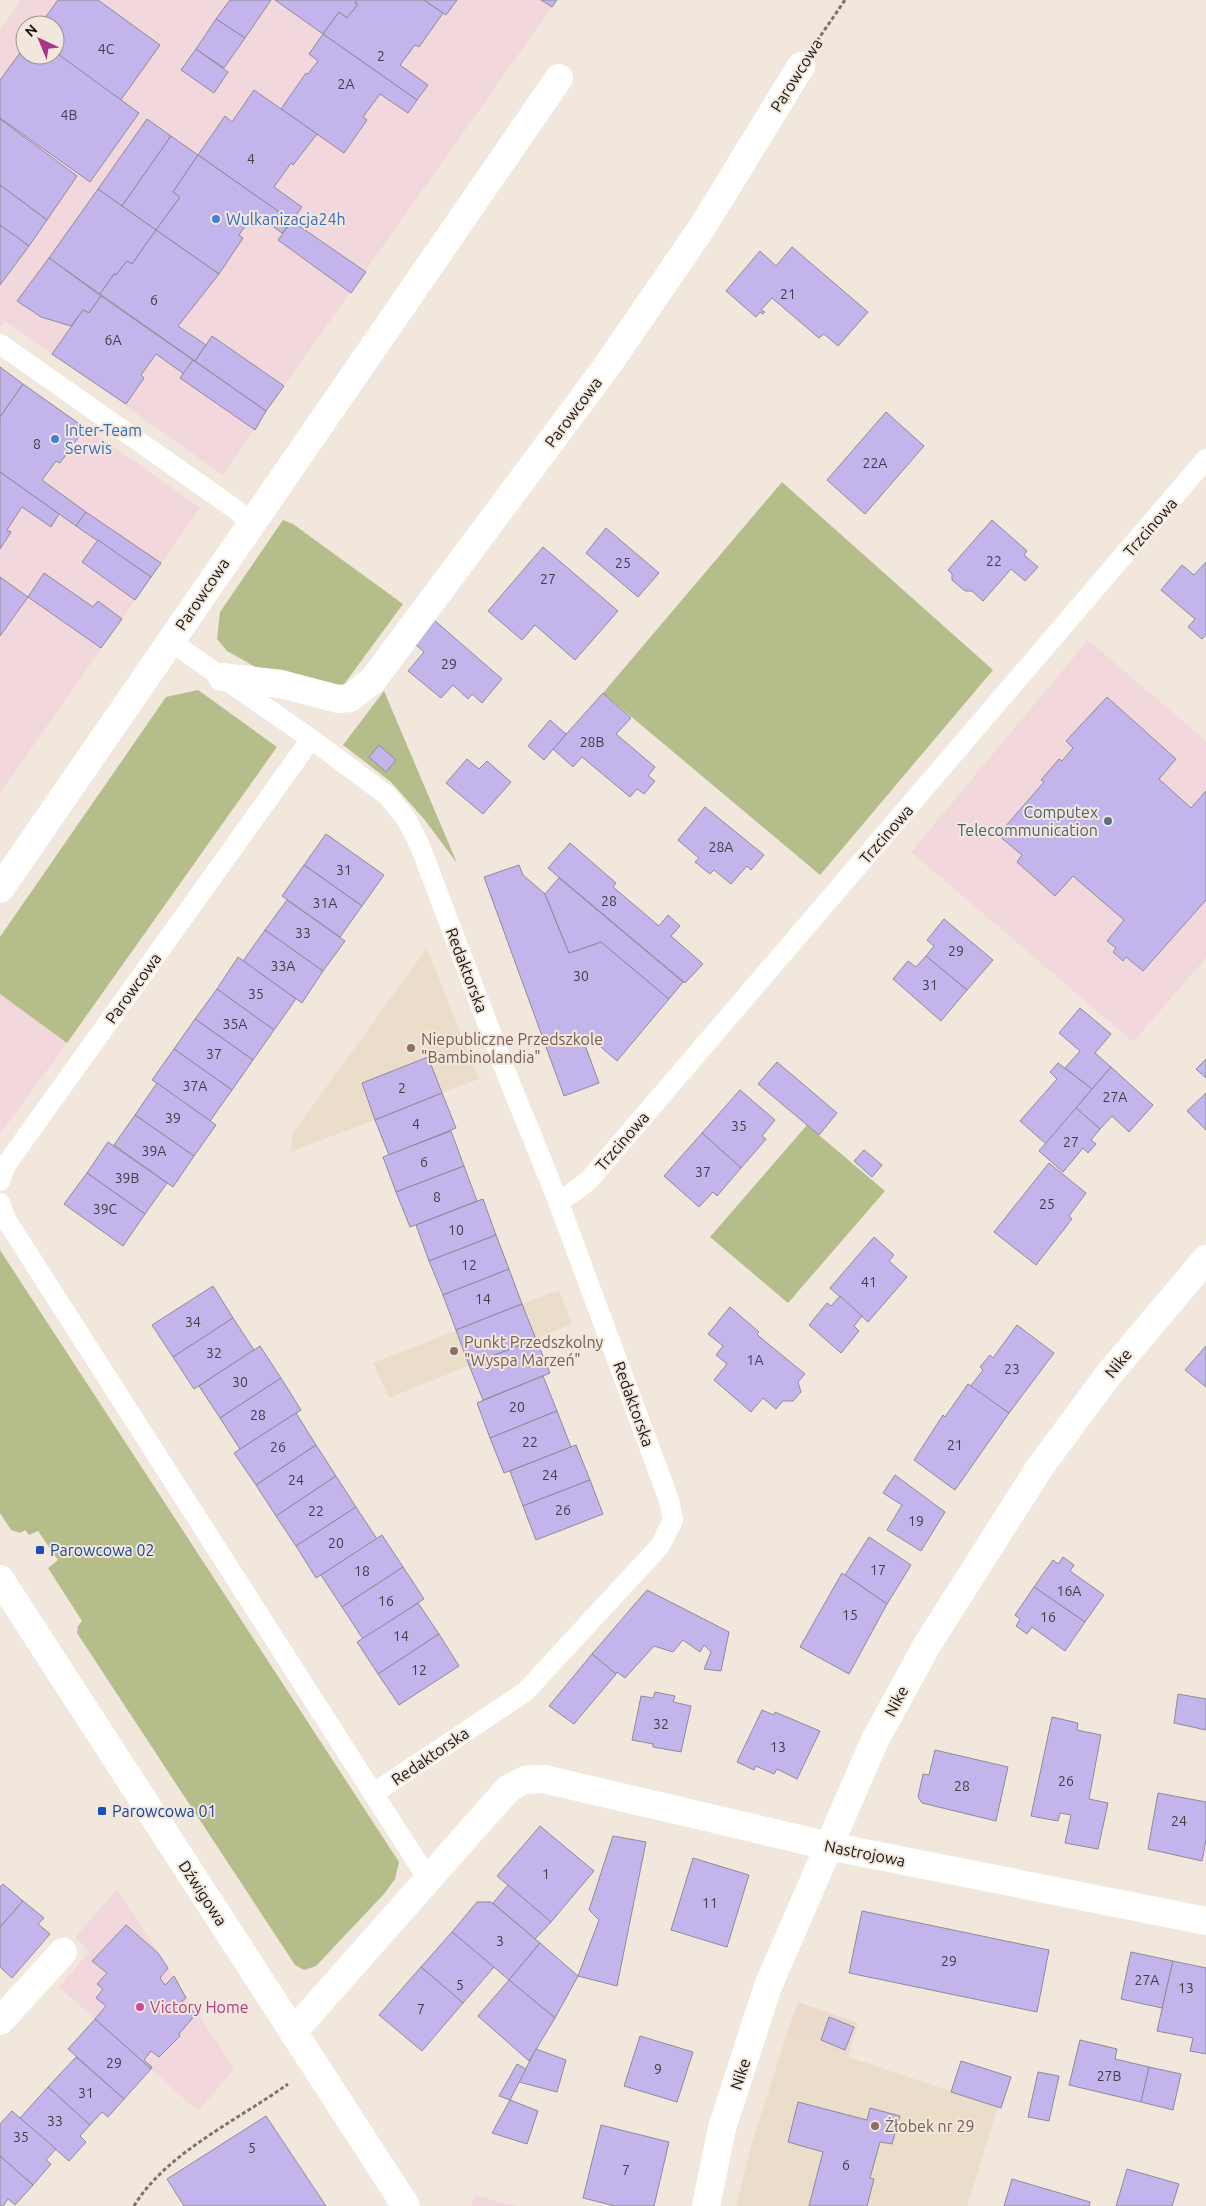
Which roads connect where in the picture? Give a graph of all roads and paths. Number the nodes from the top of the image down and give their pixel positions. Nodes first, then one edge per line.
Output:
1 (845, 0) edge
2 (801, 66) joint
3 (559, 78) dead end
4 (0, 344) edge
5 (1206, 459) edge
6 (252, 521) junction
7 (170, 641) junction
8 (222, 677) junction
9 (311, 739) junction
10 (0, 889) edge
11 (0, 1181) edge
12 (558, 1201) junction
13 (4, 1212) edge
14 (1206, 1259) edge
15 (0, 1580) edge
16 (374, 1793) junction
17 (829, 1846) junction
18 (428, 1879) junction
19 (1206, 1921) edge
20 (63, 1952) dead end
21 (0, 2021) edge
22 (293, 2032) junction
23 (292, 2081) dead end
24 (134, 2206) edge
25 (406, 2206) edge
26 (706, 2206) edge

1 - 2 path, Parowcowa
2 - 8 street, Parowcowa
3 - 6 street, Parowcowa
4 - 6 lane
5 - 12 lane, Trzcinowa
6 - 7 street, Parowcowa
7 - 8 lane, Parowcowa
7 - 10 street, Parowcowa
8 - 9 lane, Parowcowa
9 - 11 lane, Parowcowa
9 - 12 lane, Redaktorska
12 - 16 lane, Redaktorska
13 - 16 lane
14 - 17 street, Nike
15 - 22 street, Dźwigowa
16 - 18 lane, Redaktorska
17 - 18 street, Nastrojowa
17 - 19 street, Nastrojowa
17 - 26 street, Nike
18 - 22 street
20 - 21 street
22 - 25 street, Dźwigowa
23 - 24 path

